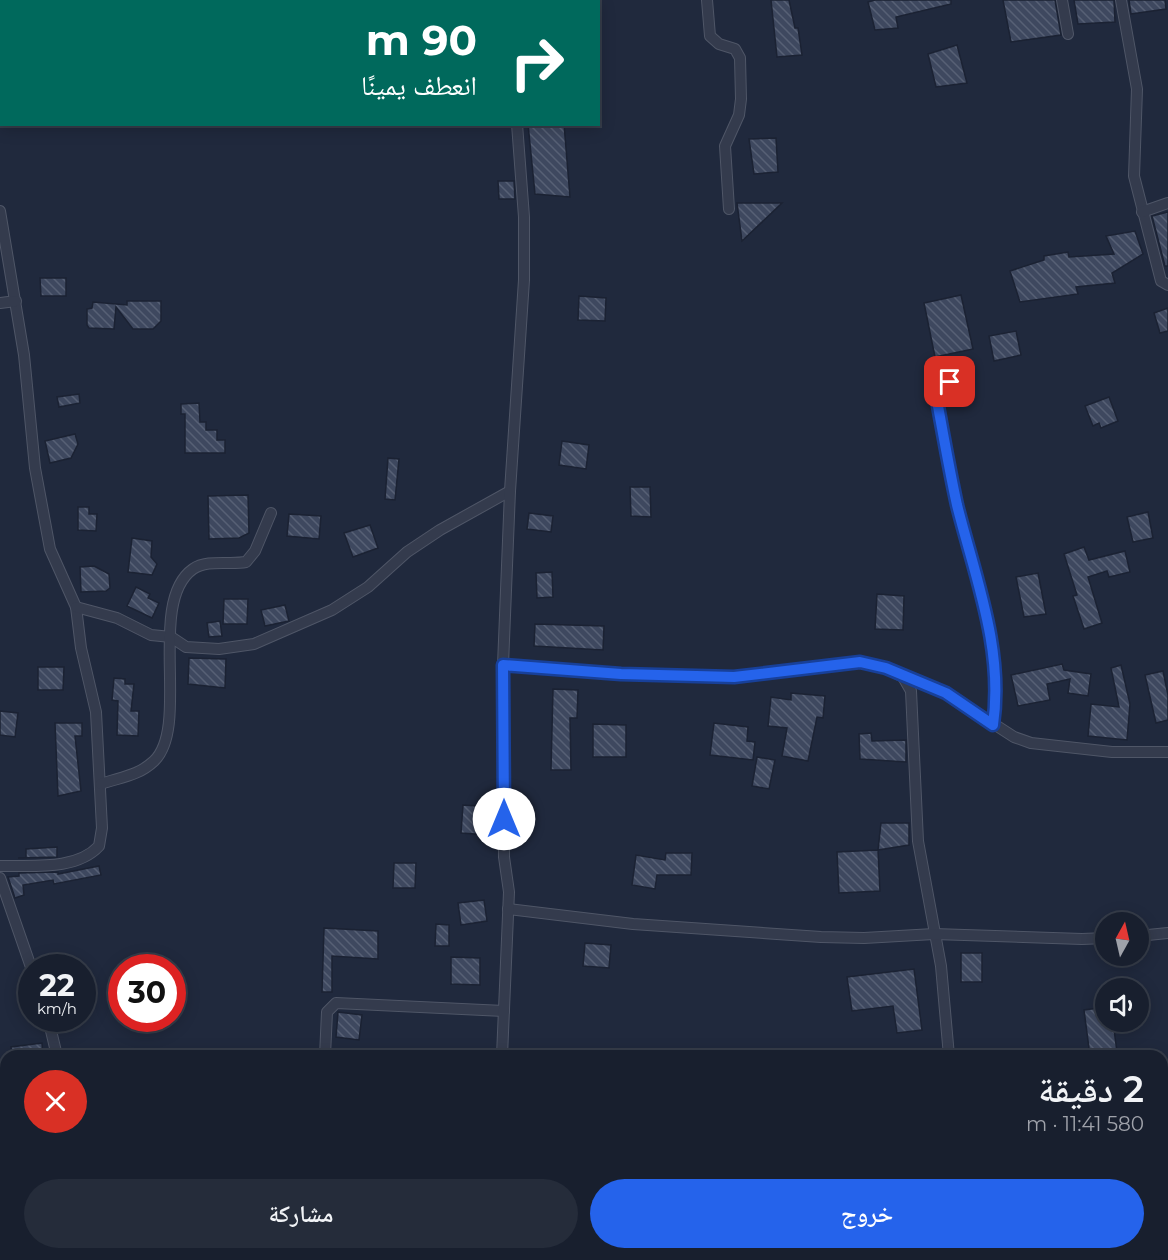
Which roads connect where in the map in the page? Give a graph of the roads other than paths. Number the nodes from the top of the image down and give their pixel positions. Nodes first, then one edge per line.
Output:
1 (707, 0) edge
2 (1062, 0) edge
3 (1121, 0) edge
4 (1068, 34) dead end
5 (517, 126) edge
6 (1168, 203) edge
7 (729, 209) dead end
8 (0, 211) edge
9 (1142, 212) junction
10 (1168, 285) edge
11 (16, 301) junction
12 (0, 303) edge
13 (962, 372) dead end
14 (510, 491) junction
15 (271, 513) dead end
16 (76, 607) junction
17 (171, 637) junction
18 (503, 665) junction
19 (903, 677) junction
20 (993, 725) junction
21 (1168, 752) edge
22 (101, 784) junction
23 (0, 866) edge
24 (0, 878) edge
25 (508, 909) junction
26 (1168, 933) edge
27 (934, 934) junction
28 (1149, 935) edge
29 (1095, 938) edge
30 (26, 954) edge
31 (504, 1011) junction
32 (51, 1032) edge
33 (56, 1050) edge
34 (325, 1050) edge
35 (502, 1050) edge
36 (948, 1050) edge

1 - 7 street
2 - 4 street
3 - 9 street
5 - 14 street
6 - 9 street
8 - 11 street
9 - 10 street
11 - 12 street
11 - 16 street
13 - 20 street
14 - 17 street
14 - 18 street
15 - 17 street
16 - 17 street
16 - 22 street
17 - 22 street
18 - 19 street
18 - 25 street
19 - 20 street
19 - 27 street
20 - 21 street
22 - 23 street
24 - 30 street
25 - 27 street
25 - 31 street
26 - 28 street
27 - 29 street
27 - 36 street
31 - 34 street
31 - 35 street
32 - 33 street

